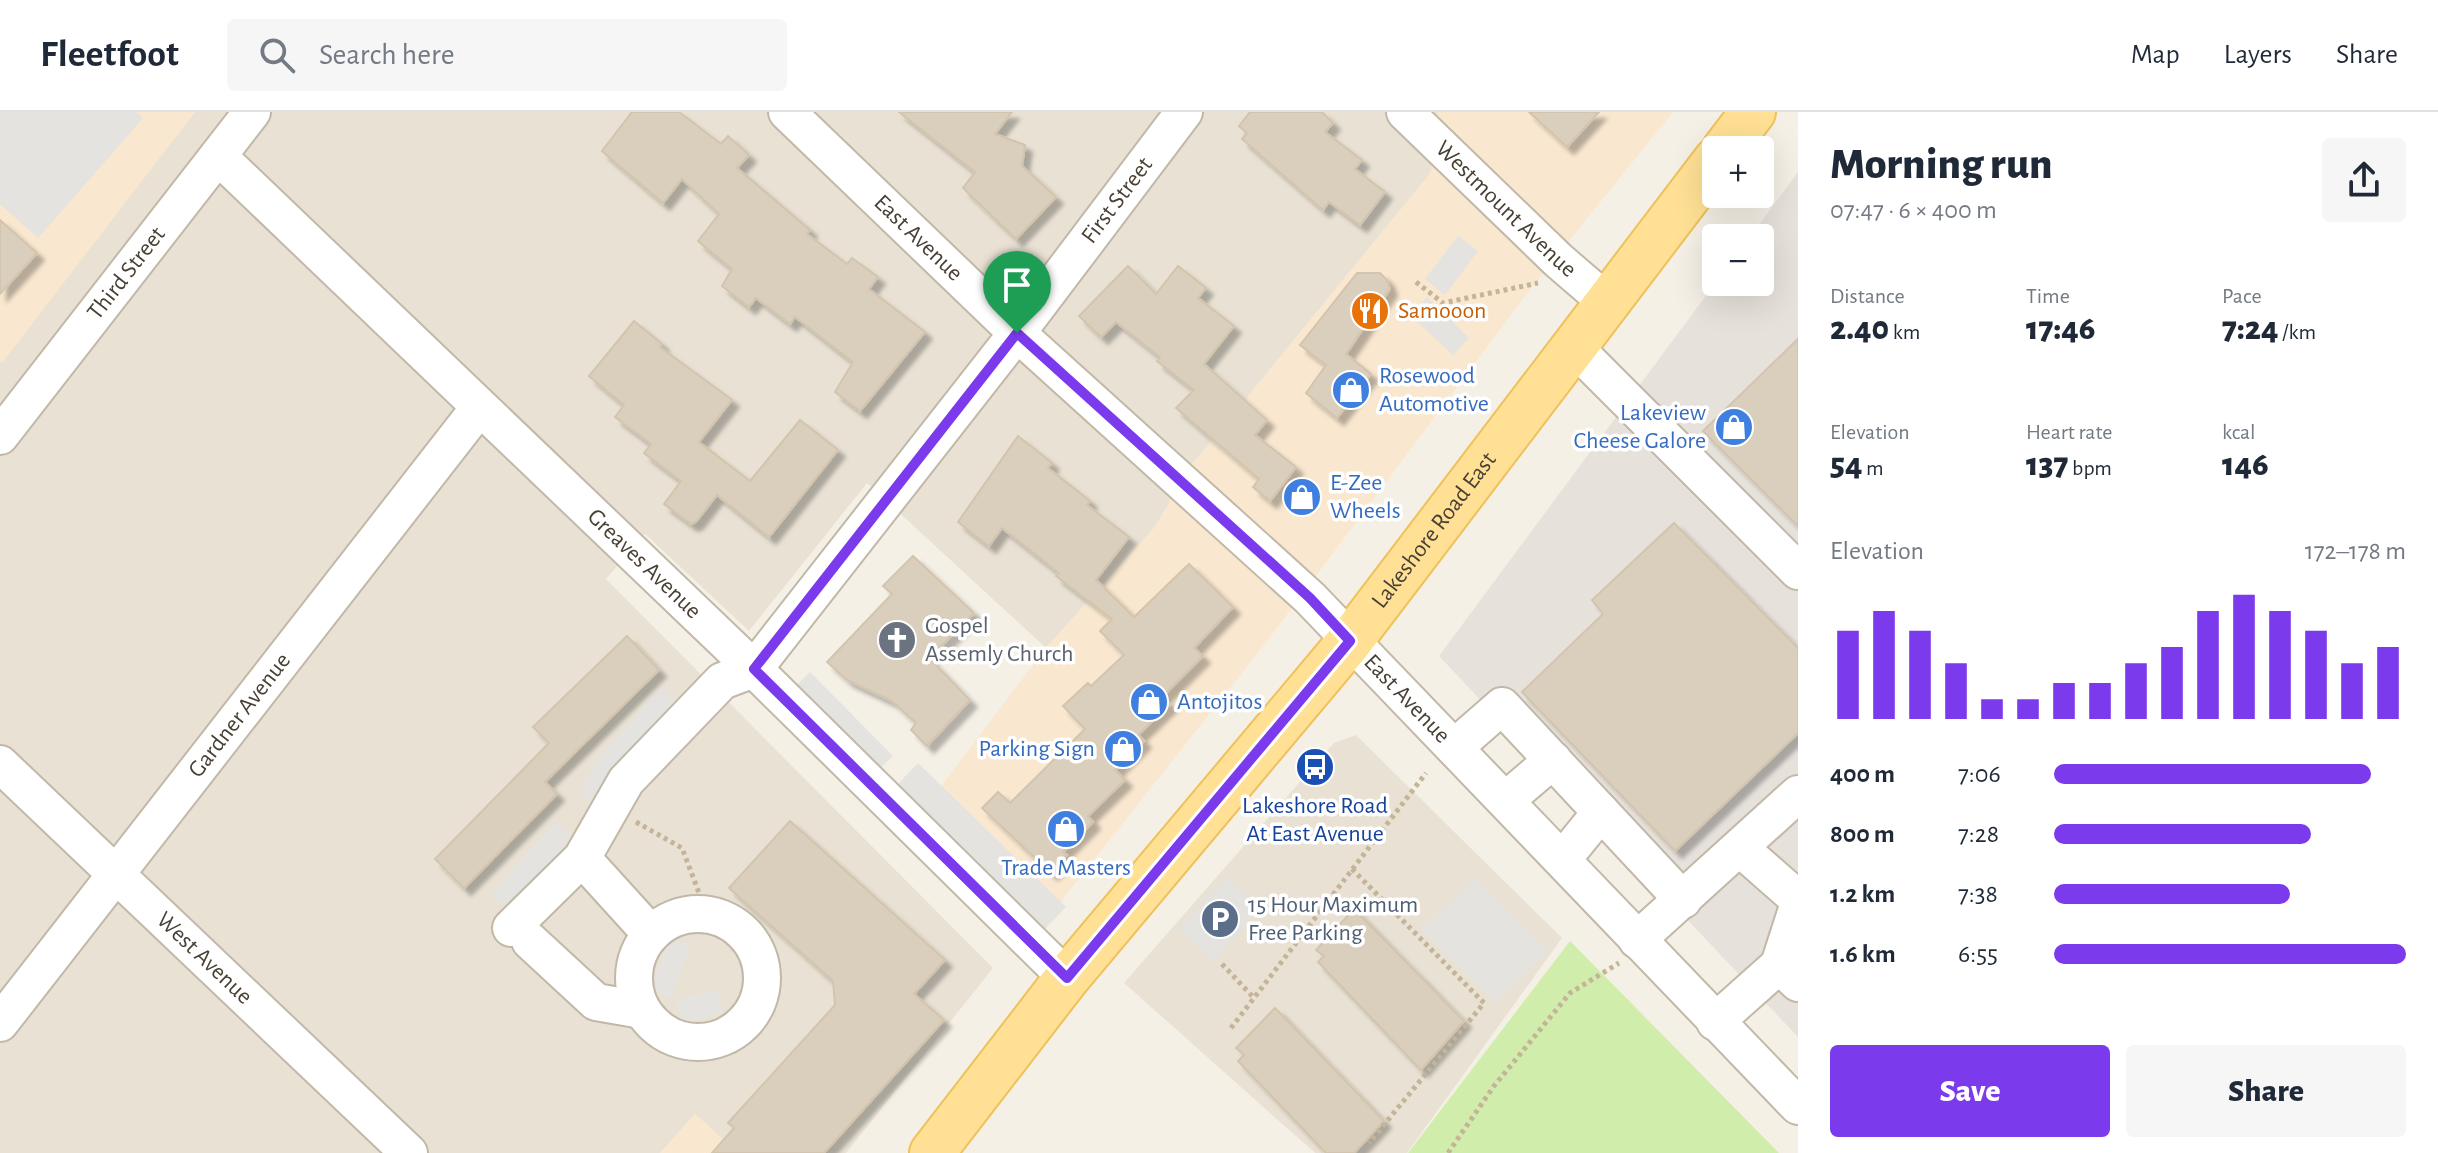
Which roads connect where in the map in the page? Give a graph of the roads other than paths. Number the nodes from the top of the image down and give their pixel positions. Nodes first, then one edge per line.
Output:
1 (252, 112) edge
2 (787, 112) edge
3 (1184, 112) edge
4 (1405, 112) edge
5 (1753, 112) edge
6 (1735, 136) edge
7 (218, 156) junction
8 (1702, 179) edge
9 (1608, 303) junction
10 (1017, 333) junction
11 (1576, 349) junction
12 (479, 408) junction
13 (0, 436) edge
14 (1798, 571) edge
15 (1350, 641) junction
16 (754, 669) junction
17 (1455, 747) junction
18 (1553, 760) junction
19 (0, 764) edge
20 (1798, 794) edge
21 (1506, 800) junction
22 (1601, 812) junction
23 (1741, 849) junction
24 (582, 858) junction
25 (1562, 860) junction
26 (116, 874) junction
27 (1798, 899) edge
28 (1683, 900) junction
29 (1798, 906) edge
30 (651, 934) junction
31 (1627, 953) junction
32 (1788, 974) edge
33 (1067, 978) junction
34 (642, 1010) junction
35 (1715, 1022) junction
36 (0, 1023) edge
37 (1798, 1106) edge
38 (404, 1151) edge
39 (932, 1153) edge

1 - 7 street, Third Street
2 - 10 street, East Avenue
3 - 10 street, First Street
4 - 9 street, Westmount Avenue
5 - 6 main road
7 - 12 street, Greaves Avenue
7 - 13 street, Third Street
8 - 9 main road, Lakeshore Road East
9 - 11 main road, Lakeshore Road East
10 - 15 street, East Avenue
10 - 16 street, First Street
11 - 14 street
11 - 15 main road, Lakeshore Road East
12 - 16 street, Greaves Avenue
12 - 26 street, Gardner Avenue
15 - 17 street, East Avenue
15 - 33 main road, Lakeshore Road East
16 - 24 street
16 - 33 street, Greaves Avenue
17 - 18 street
17 - 21 street, East Avenue
18 - 21 street
18 - 22 street
19 - 26 street, West Avenue
20 - 23 street
21 - 25 street, East Avenue
22 - 25 street
22 - 28 street
23 - 27 street
23 - 28 street
24 - 30 street
24 - 34 street
25 - 31 street, East Avenue
26 - 36 street, Gardner Avenue
26 - 38 street, West Avenue
28 - 31 street
29 - 32 street
30 - 34 street
30 - 34 street
31 - 35 street, East Avenue
32 - 35 street
33 - 39 main road, Lakeshore Road East
35 - 37 street, East Avenue

